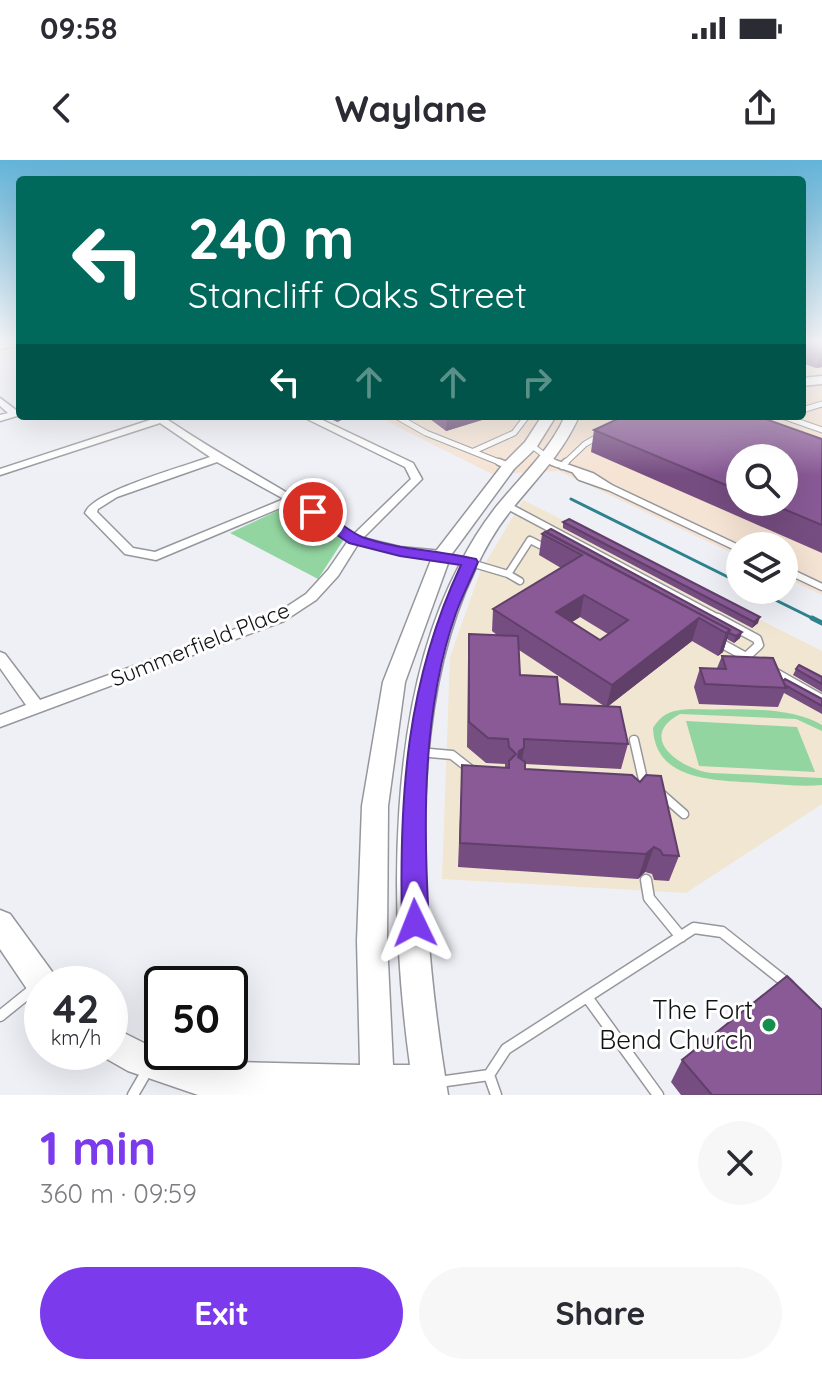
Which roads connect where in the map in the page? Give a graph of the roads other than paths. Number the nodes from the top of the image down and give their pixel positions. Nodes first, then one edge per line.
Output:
1 (154, 420) edge
2 (167, 420) edge
3 (315, 420) edge
4 (403, 420) edge
5 (524, 420) edge
6 (547, 420) edge
7 (570, 420) edge
8 (793, 420) edge
9 (612, 430) edge
10 (822, 430) edge
11 (531, 445) junction
12 (473, 452) junction
13 (218, 458) junction
14 (554, 462) junction
15 (509, 466) junction
16 (0, 472) edge
17 (293, 499) junction
18 (484, 500) junction
19 (506, 505) junction
20 (541, 523) junction
21 (355, 540) junction
22 (530, 540) junction
23 (726, 542) edge
24 (557, 554) edge
25 (442, 555) junction
26 (470, 562) junction
27 (508, 574) junction
28 (798, 576) edge
29 (520, 581) dead end
30 (822, 587) edge
31 (705, 635) edge
32 (0, 657) edge
33 (746, 657) junction
34 (758, 664) edge
35 (771, 671) edge
36 (822, 699) edge
37 (36, 707) junction
38 (0, 721) edge
39 (634, 740) dead end
40 (383, 749) junction
41 (418, 752) junction
42 (482, 777) edge
43 (644, 784) junction
44 (631, 792) edge
45 (684, 814) dead end
46 (646, 880) dead end
47 (0, 924) edge
48 (681, 937) junction
49 (29, 966) edge
50 (799, 993) edge
51 (24, 997) edge
52 (587, 997) junction
53 (0, 1016) edge
54 (147, 1070) edge
55 (175, 1070) edge
56 (489, 1075) junction
57 (430, 1088) edge
58 (377, 1090) edge
59 (133, 1095) edge
60 (496, 1095) edge
61 (658, 1095) edge

1 - 16 street
2 - 13 street
3 - 21 street, Summerfield Place
4 - 12 lane
5 - 12 lane
6 - 11 main road
7 - 14 main road
8 - 10 lane
9 - 14 lane
11 - 14 lane
11 - 15 main road
12 - 15 lane
13 - 17 street
13 - 17 street
14 - 19 main road
14 - 23 lane
15 - 18 main road
17 - 21 street
18 - 19 main road
18 - 25 main road
19 - 20 lane
19 - 26 main road
20 - 22 lane
20 - 33 lane
21 - 25 street
21 - 37 street, Summerfield Place
22 - 24 lane
22 - 27 lane
25 - 26 main road
25 - 40 main road
26 - 27 lane
26 - 41 main road
27 - 29 lane
28 - 30 lane
31 - 33 lane
32 - 37 street
33 - 34 lane
35 - 36 lane
37 - 38 street, Summerfield Place
39 - 43 lane
40 - 41 main road
40 - 58 main road
41 - 42 lane
41 - 57 main road
43 - 44 lane
43 - 45 lane
46 - 48 lane
47 - 49 main road
48 - 50 lane
48 - 52 lane
51 - 53 lane
52 - 56 lane
52 - 61 lane
54 - 59 lane
55 - 58 main road
56 - 57 lane
56 - 60 lane
57 - 58 main road

